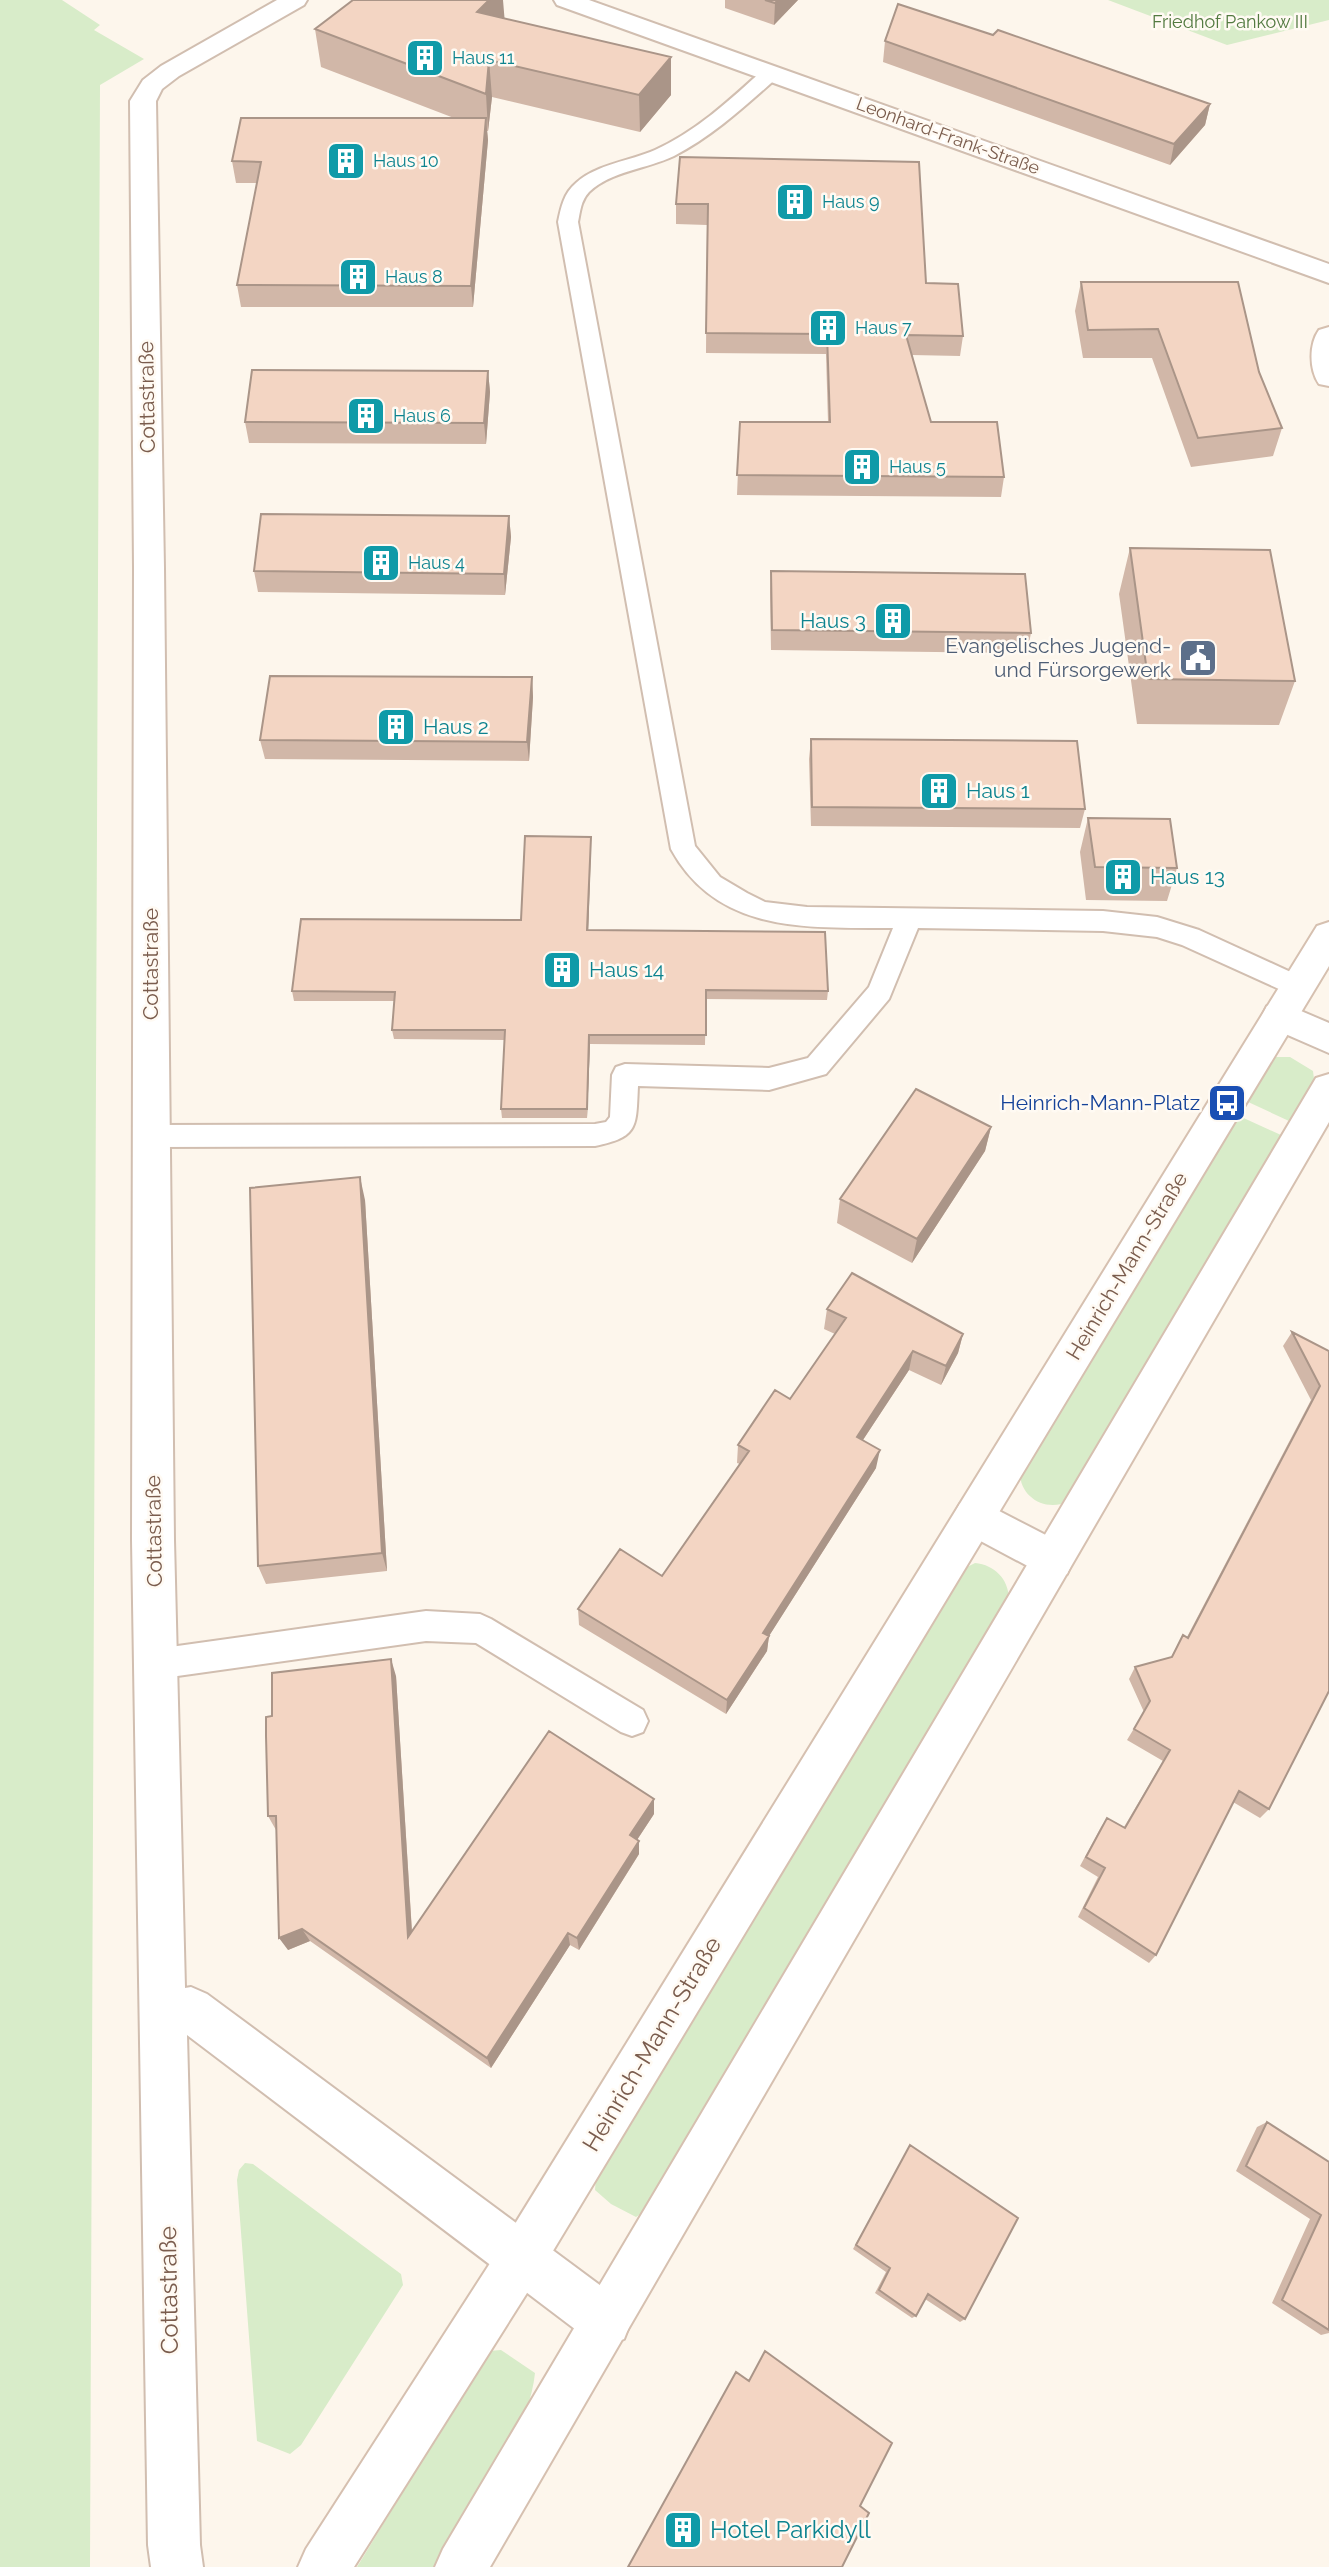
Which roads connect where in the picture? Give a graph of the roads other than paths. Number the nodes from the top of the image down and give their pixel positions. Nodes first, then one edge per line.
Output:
1 (295, 0) edge
2 (566, 0) edge
3 (771, 73) junction
4 (1329, 274) edge
5 (1329, 336) edge
6 (1329, 377) edge
7 (909, 920) junction
8 (1329, 936) edge
9 (1289, 1001) junction
10 (1329, 1039) edge
11 (1329, 1089) edge
12 (151, 1136) junction
13 (974, 1517) junction
14 (1052, 1560) junction
15 (156, 1664) junction
16 (632, 1721) dead end
17 (165, 2013) junction
18 (522, 2257) junction
19 (606, 2321) junction
20 (177, 2567) edge
21 (324, 2567) edge
22 (461, 2567) edge

1 - 12 street, Cottastraße
2 - 3 street, Leonhard-Frank-Straße
3 - 4 street, Leonhard-Frank-Straße
3 - 7 lane
5 - 6 street
7 - 9 lane
7 - 12 lane
8 - 9 street, Heinrich-Mann-Straße
9 - 10 street
9 - 13 street, Heinrich-Mann-Straße
11 - 14 street
12 - 15 street, Cottastraße
13 - 14 street
13 - 18 street, Heinrich-Mann-Straße
14 - 19 street
15 - 16 lane
15 - 17 street, Cottastraße
17 - 18 street
17 - 20 street, Cottastraße
18 - 19 street
18 - 21 street, Heinrich-Mann-Straße
19 - 22 street

